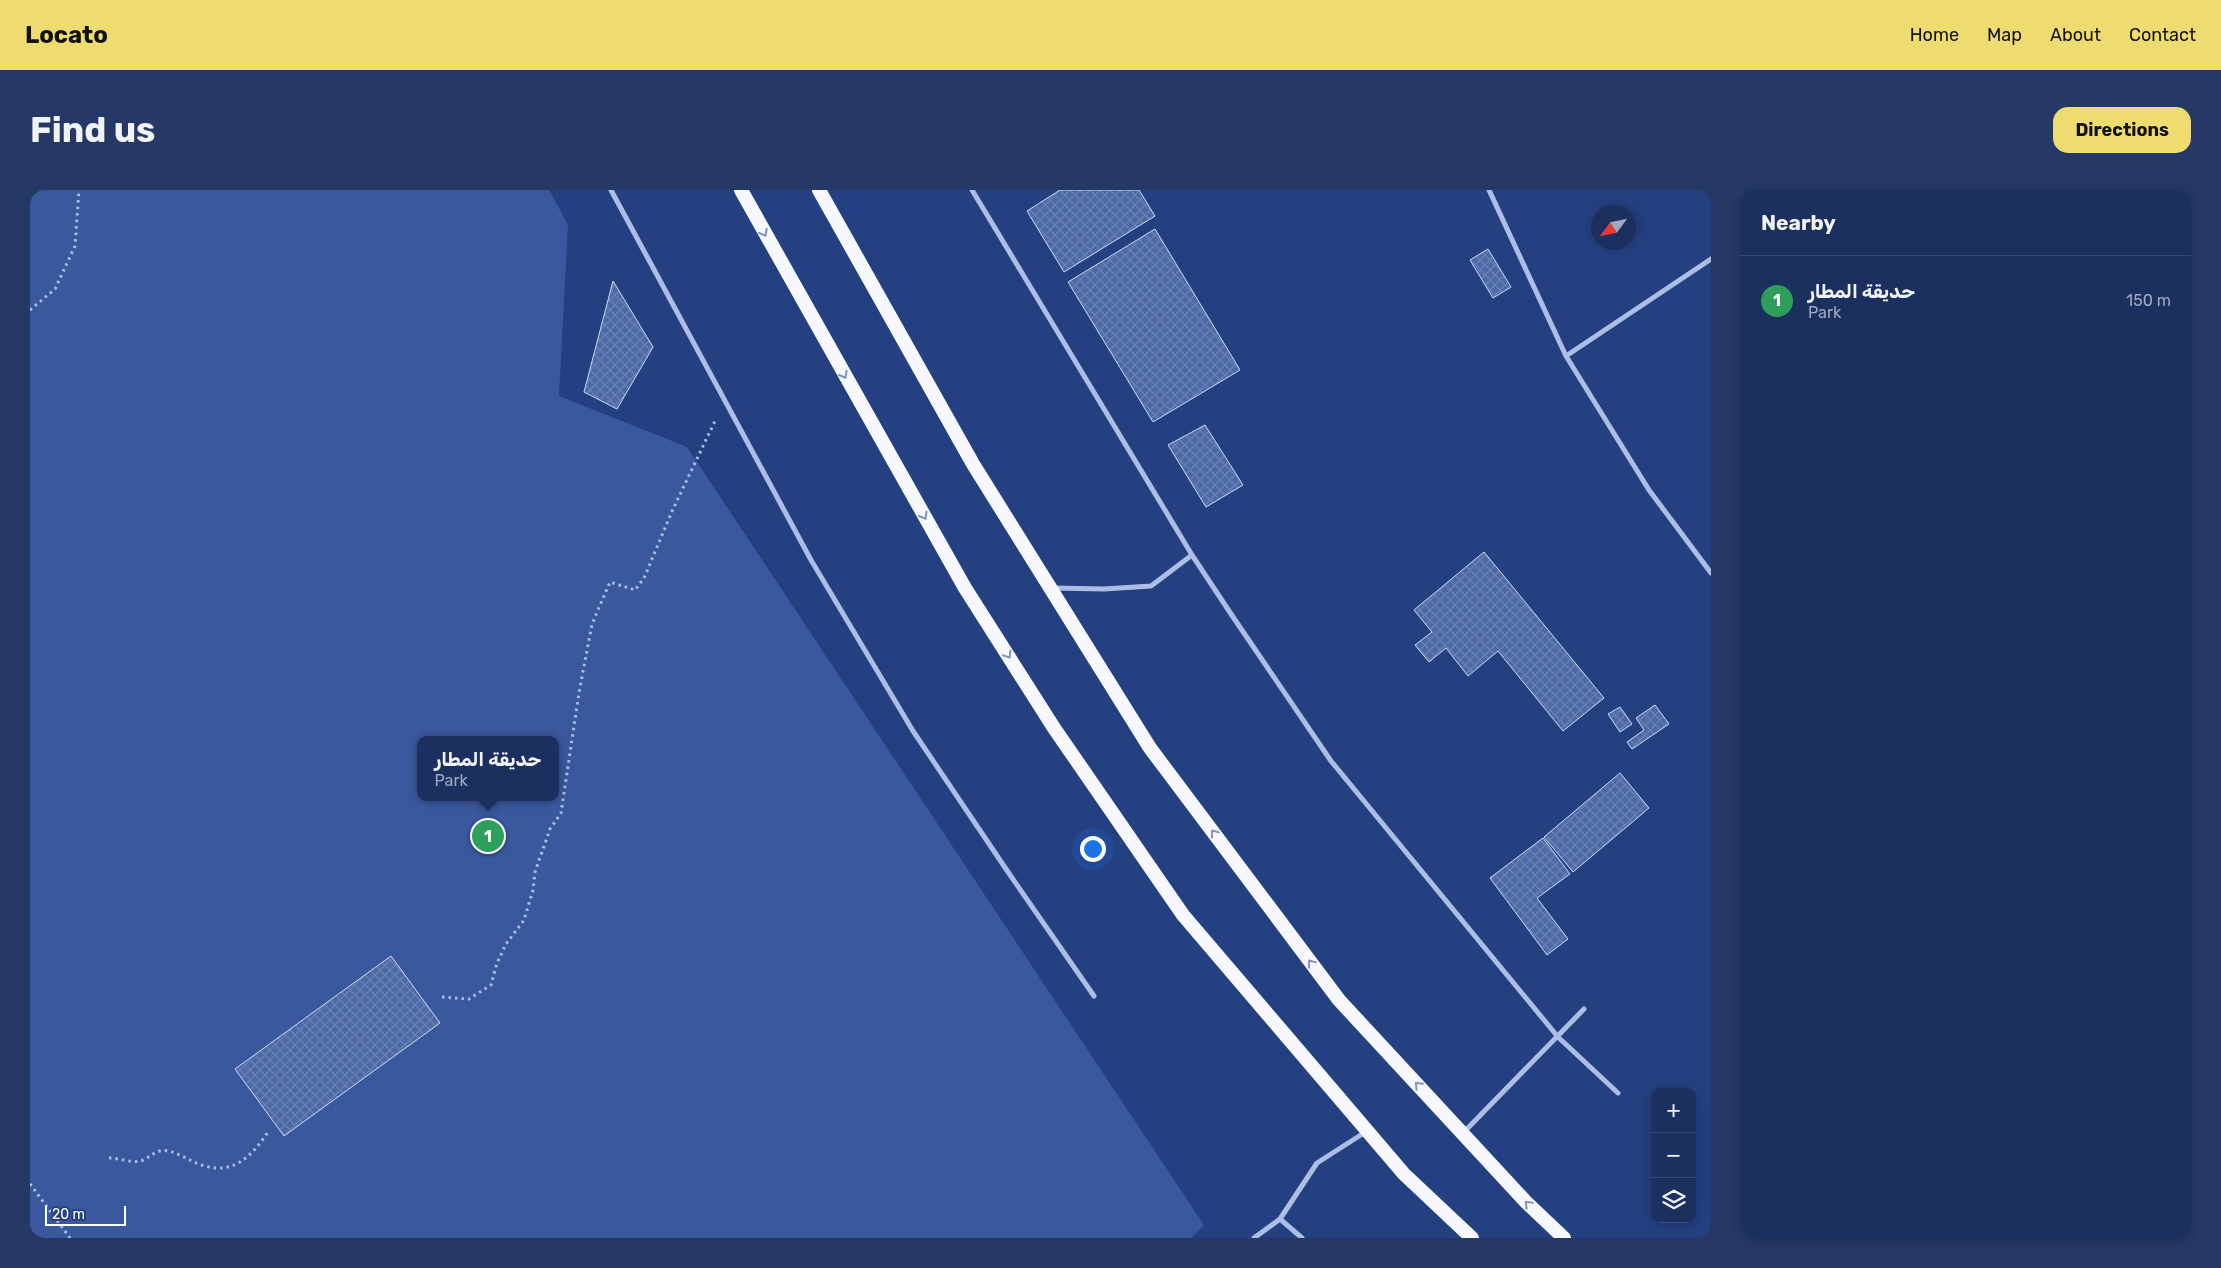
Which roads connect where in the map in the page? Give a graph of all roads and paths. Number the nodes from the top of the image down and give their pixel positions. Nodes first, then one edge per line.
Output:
1 (79, 190) edge
2 (612, 190) edge
3 (741, 190) edge
4 (819, 190) edge
5 (972, 190) edge
6 (1488, 190) edge
7 (1711, 259) edge
8 (30, 310) edge
9 (1566, 356) junction
10 (724, 400) junction
11 (1192, 555) junction
12 (1709, 566) edge
13 (1711, 574) edge
14 (1050, 588) junction
15 (1094, 996) dead end
16 (442, 998) dead end
17 (1584, 1009) dead end
18 (1558, 1037) junction
19 (1618, 1093) dead end
20 (1367, 1131) junction
21 (268, 1132) dead end
22 (1462, 1133) junction
23 (109, 1158) dead end
24 (30, 1184) edge
25 (1280, 1219) junction
26 (70, 1238) edge
27 (1254, 1238) edge
28 (1302, 1238) edge
29 (1472, 1238) edge
30 (1564, 1238) edge

1 - 8 path
2 - 10 street
3 -> 20 highway
4 - 14 highway
5 - 11 street
6 - 9 street
7 - 9 street
9 - 12 street
10 - 15 street
10 - 16 path
11 - 14 street
11 - 18 street
12 - 13 street
22 -> 14 highway
17 - 18 street
18 - 19 street
18 - 22 street
20 - 25 street
20 - 29 highway
21 - 23 path
30 -> 22 highway
24 - 26 path
25 - 27 street
25 - 28 street

